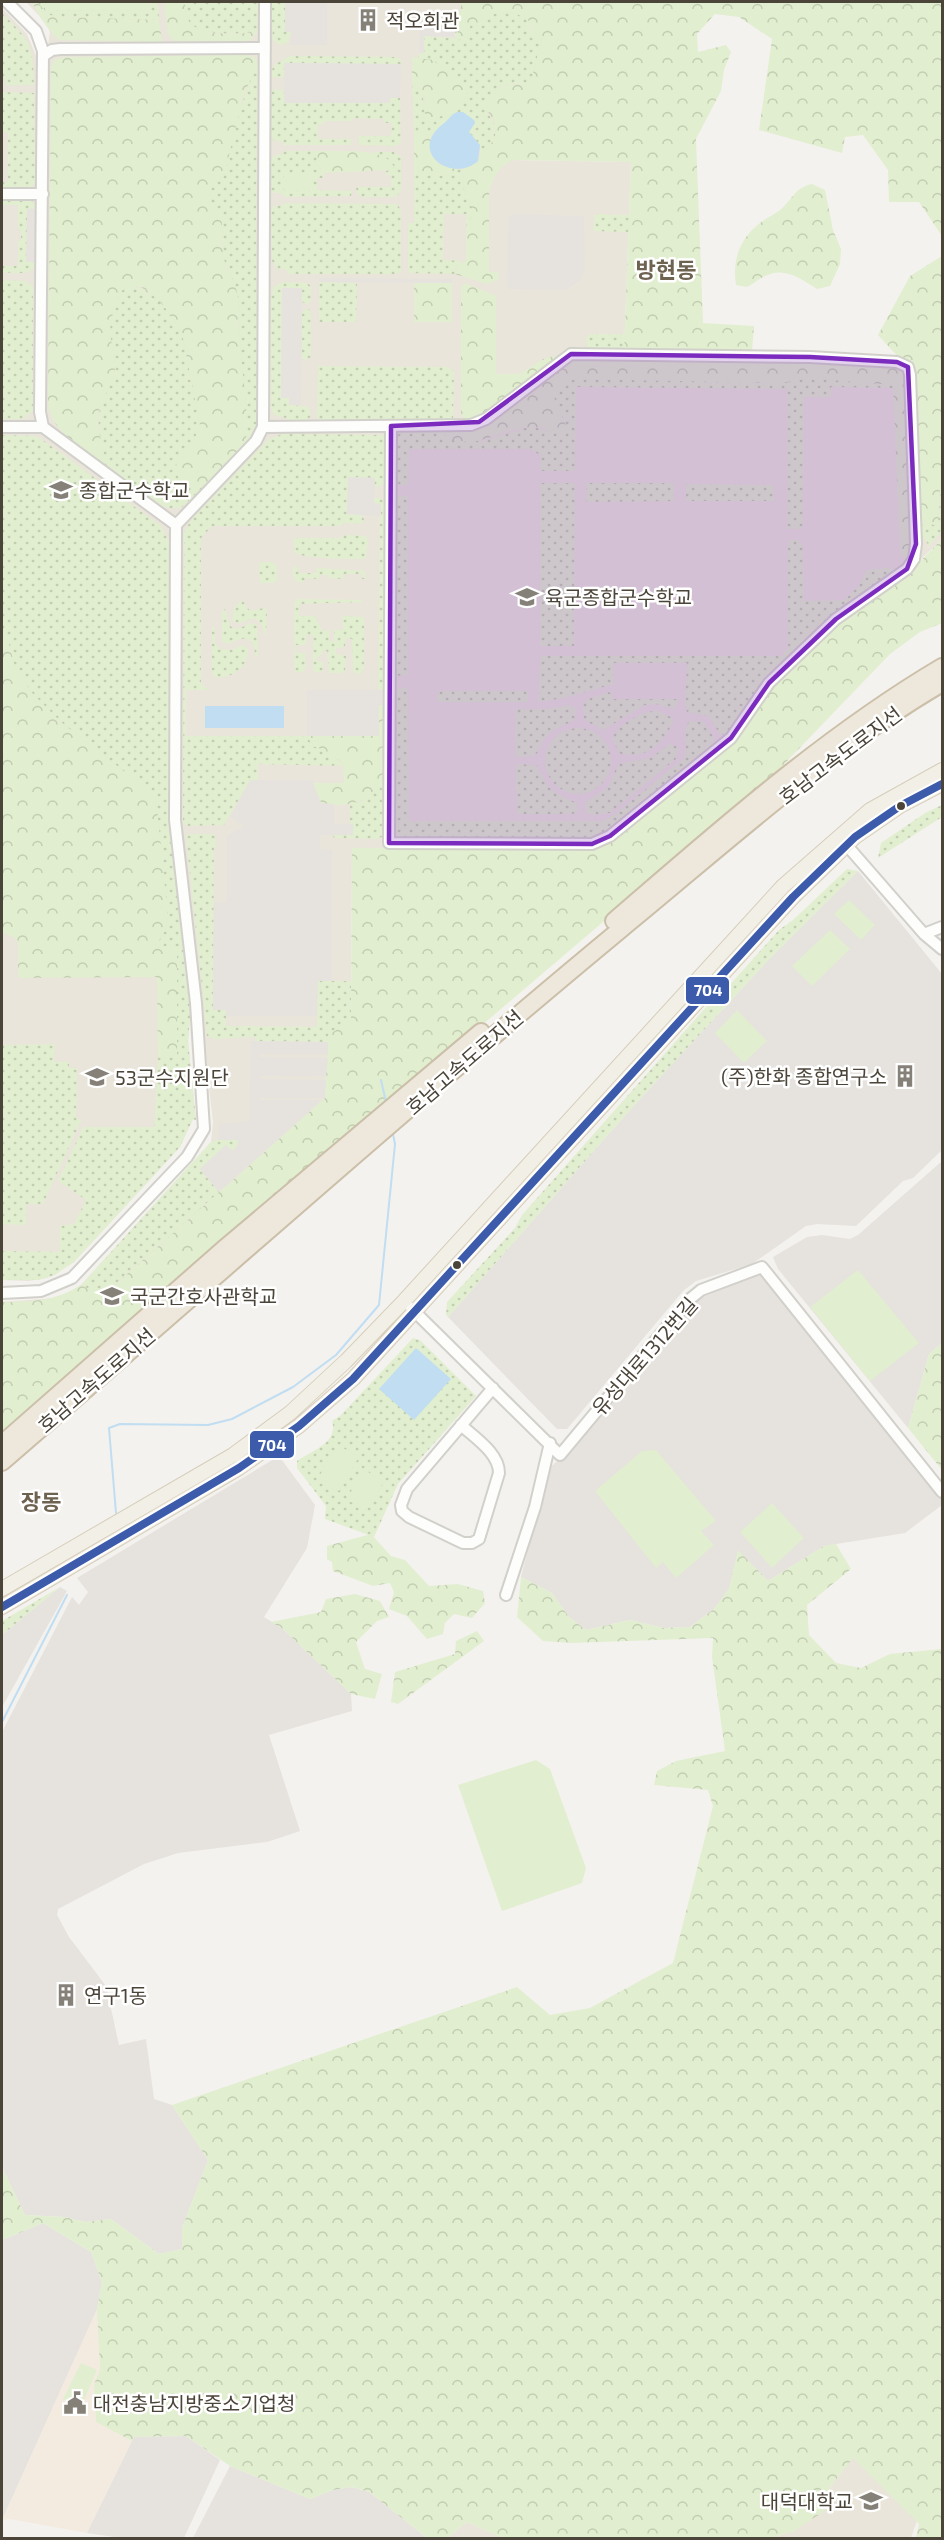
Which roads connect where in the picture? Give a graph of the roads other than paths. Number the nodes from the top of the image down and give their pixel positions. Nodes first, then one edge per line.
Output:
1 (7, 2) edge
2 (265, 2) edge
3 (38, 35) junction
4 (265, 48) junction
5 (57, 49) junction
6 (44, 56) junction
7 (2, 194) edge
8 (43, 194) junction
9 (391, 426) junction
10 (2, 427) edge
11 (43, 427) junction
12 (263, 427) junction
13 (176, 525) junction
14 (942, 667) edge
15 (942, 683) edge
16 (942, 770) edge
17 (942, 784) edge
18 (843, 840) junction
19 (942, 927) edge
20 (924, 934) junction
21 (942, 949) edge
22 (2, 1293) edge
23 (404, 1301) junction
24 (415, 1312) junction
25 (493, 1388) junction
26 (461, 1425) junction
27 (550, 1443) junction
28 (2, 1444) edge
29 (2, 1462) edge
30 (942, 1492) edge
31 (2, 1589) edge
32 (506, 1595) dead end
33 (2, 1607) edge

1 - 3 street
2 - 4 street
3 - 5 street
3 - 6 street
4 - 5 street
4 - 12 street
5 - 6 street
6 - 8 street
7 - 8 street
8 - 11 street
9 - 9 street
9 - 12 street
10 - 11 street
11 - 13 street
12 - 13 street
13 - 22 street
14 - 28 highway, 호남고속도로지선
15 - 29 highway, 호남고속도로지선
16 - 18 main road
17 - 18 main road
18 - 20 street
18 - 23 main road
18 - 24 main road
19 - 20 street
20 - 21 street
23 - 24 street
23 - 31 main road
24 - 25 street
24 - 33 main road
25 - 26 street
25 - 27 street
26 - 26 street
27 - 30 street, 유성대로1312번길
27 - 32 street

